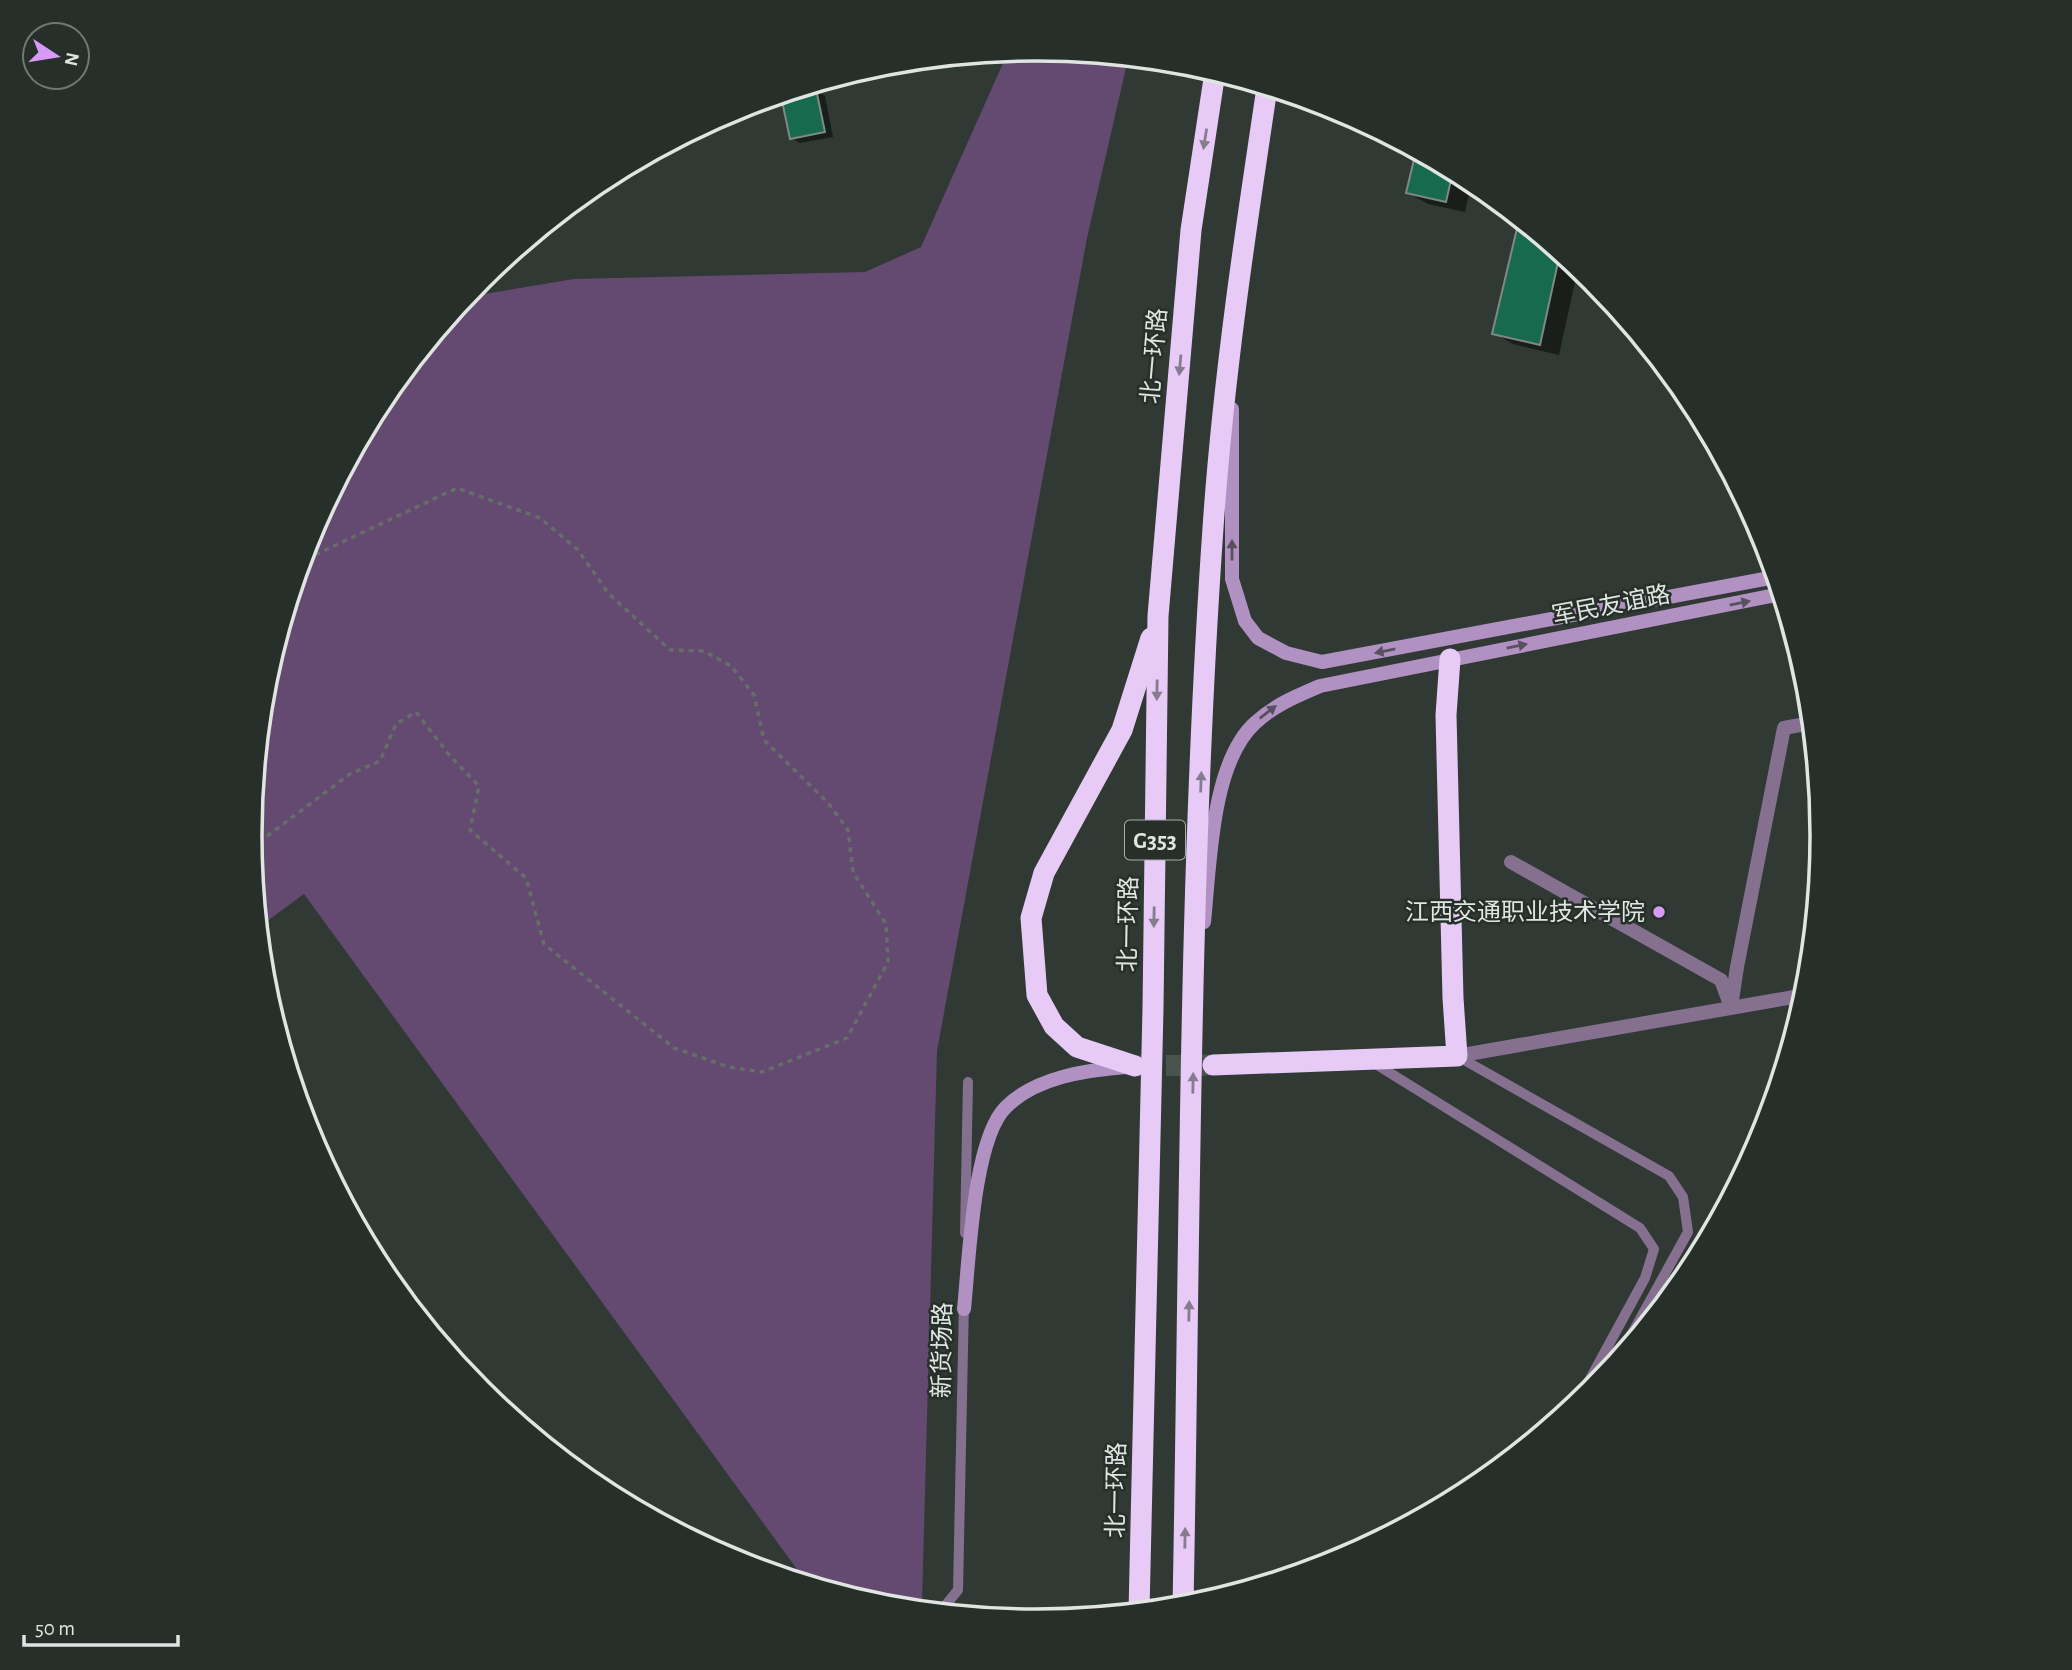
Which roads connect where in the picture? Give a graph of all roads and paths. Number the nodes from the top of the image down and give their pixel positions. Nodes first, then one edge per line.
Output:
1 (1213, 82) edge
2 (1266, 96) edge
3 (1232, 320) junction
4 (315, 555) edge
5 (1766, 579) edge
6 (1772, 595) edge
7 (1158, 616) junction
8 (1451, 648) junction
9 (1802, 725) edge
10 (262, 840) edge
11 (1511, 862) dead end
12 (1792, 997) edge
13 (1731, 1007) junction
14 (1194, 1008) junction
15 (1457, 1056) junction
16 (1368, 1060) junction
17 (1213, 1065) tunnel mouth
18 (1135, 1066) joint
19 (968, 1082) dead end
20 (964, 1309) junction
21 (1641, 1317) edge
22 (1596, 1369) edge
23 (1183, 1595) edge
24 (1139, 1602) edge
25 (947, 1603) edge

1 -> 7 highway, 北一环路 / G353
2 - 3 highway, G353
8 -> 3 street
14 -> 3 highway, G353
4 - 10 path
5 - 8 street, 军民友谊路
8 -> 6 street, 军民友谊路
7 - 18 highway
7 -> 24 highway, 北一环路 / G353
14 -> 8 street
8 - 15 highway
9 - 13 street
11 - 13 street
12 - 13 street
13 - 15 street
23 -> 14 highway, G353
15 - 16 highway
15 - 21 lane
16 - 17 highway
16 - 22 lane
18 - 20 street
19 - 20 lane, 新货场路
20 - 25 lane, 新货场路

